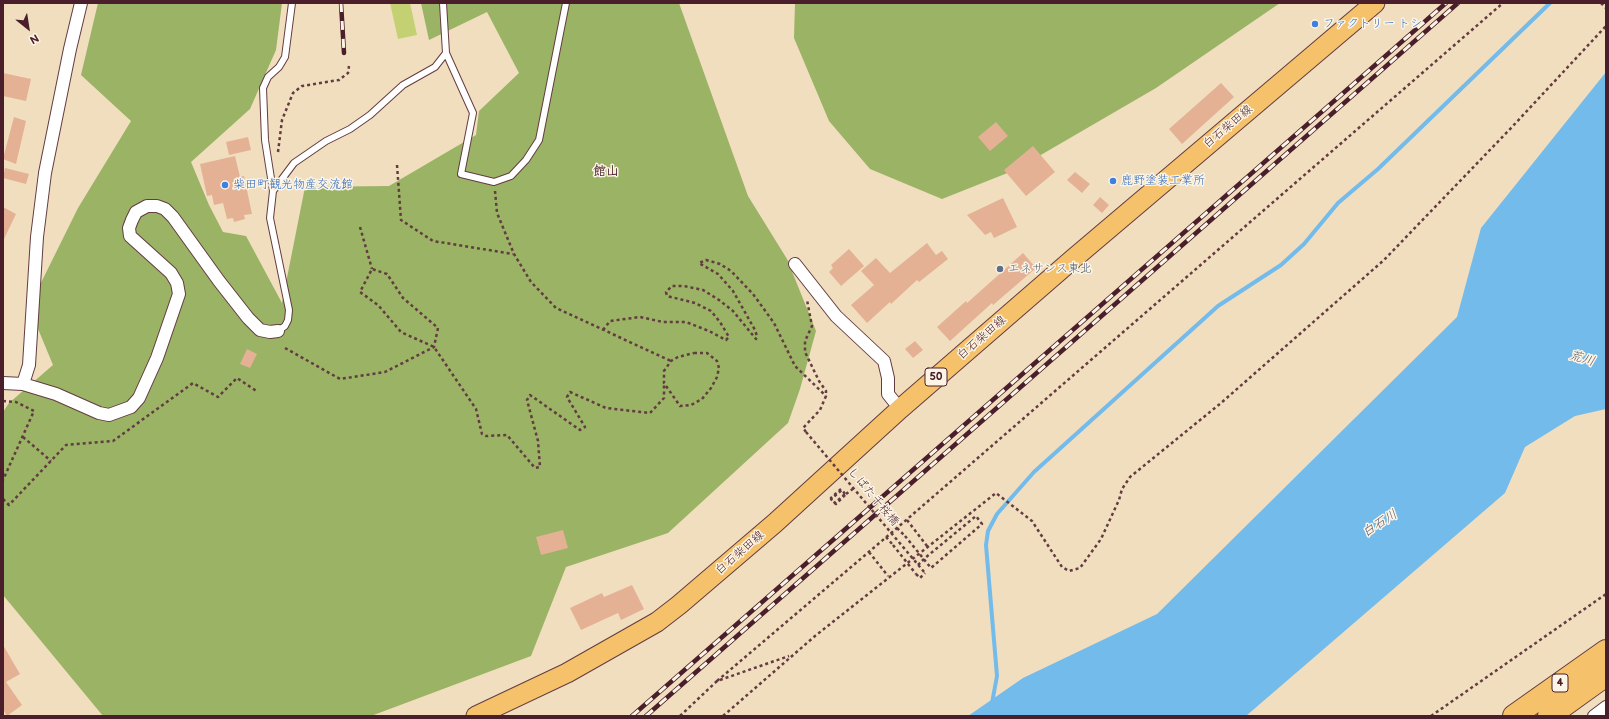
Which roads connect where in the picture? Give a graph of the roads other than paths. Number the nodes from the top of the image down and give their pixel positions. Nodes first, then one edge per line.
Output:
1 (81, 3) edge
2 (292, 3) edge
3 (444, 3) edge
4 (566, 3) edge
5 (1375, 3) edge
6 (446, 53) junction
7 (273, 191) junction
8 (795, 264) dead end
9 (278, 331) joint
10 (3, 384) edge
11 (23, 384) junction
12 (900, 409) junction
13 (1606, 651) edge
14 (1606, 675) edge
15 (1606, 707) edge
16 (476, 716) edge
17 (1514, 716) edge
18 (1550, 716) edge
19 (1594, 716) edge

1 - 11 street
2 - 7 lane
3 - 6 lane
4 - 6 lane
5 - 12 main road, 白石柴田線 / 50
6 - 7 lane
7 - 9 lane
8 - 12 street
9 - 11 street
10 - 11 street
12 - 16 main road, 白石柴田線 / 50
13 - 17 highway, 4
14 - 18 highway, 4
15 - 19 street

